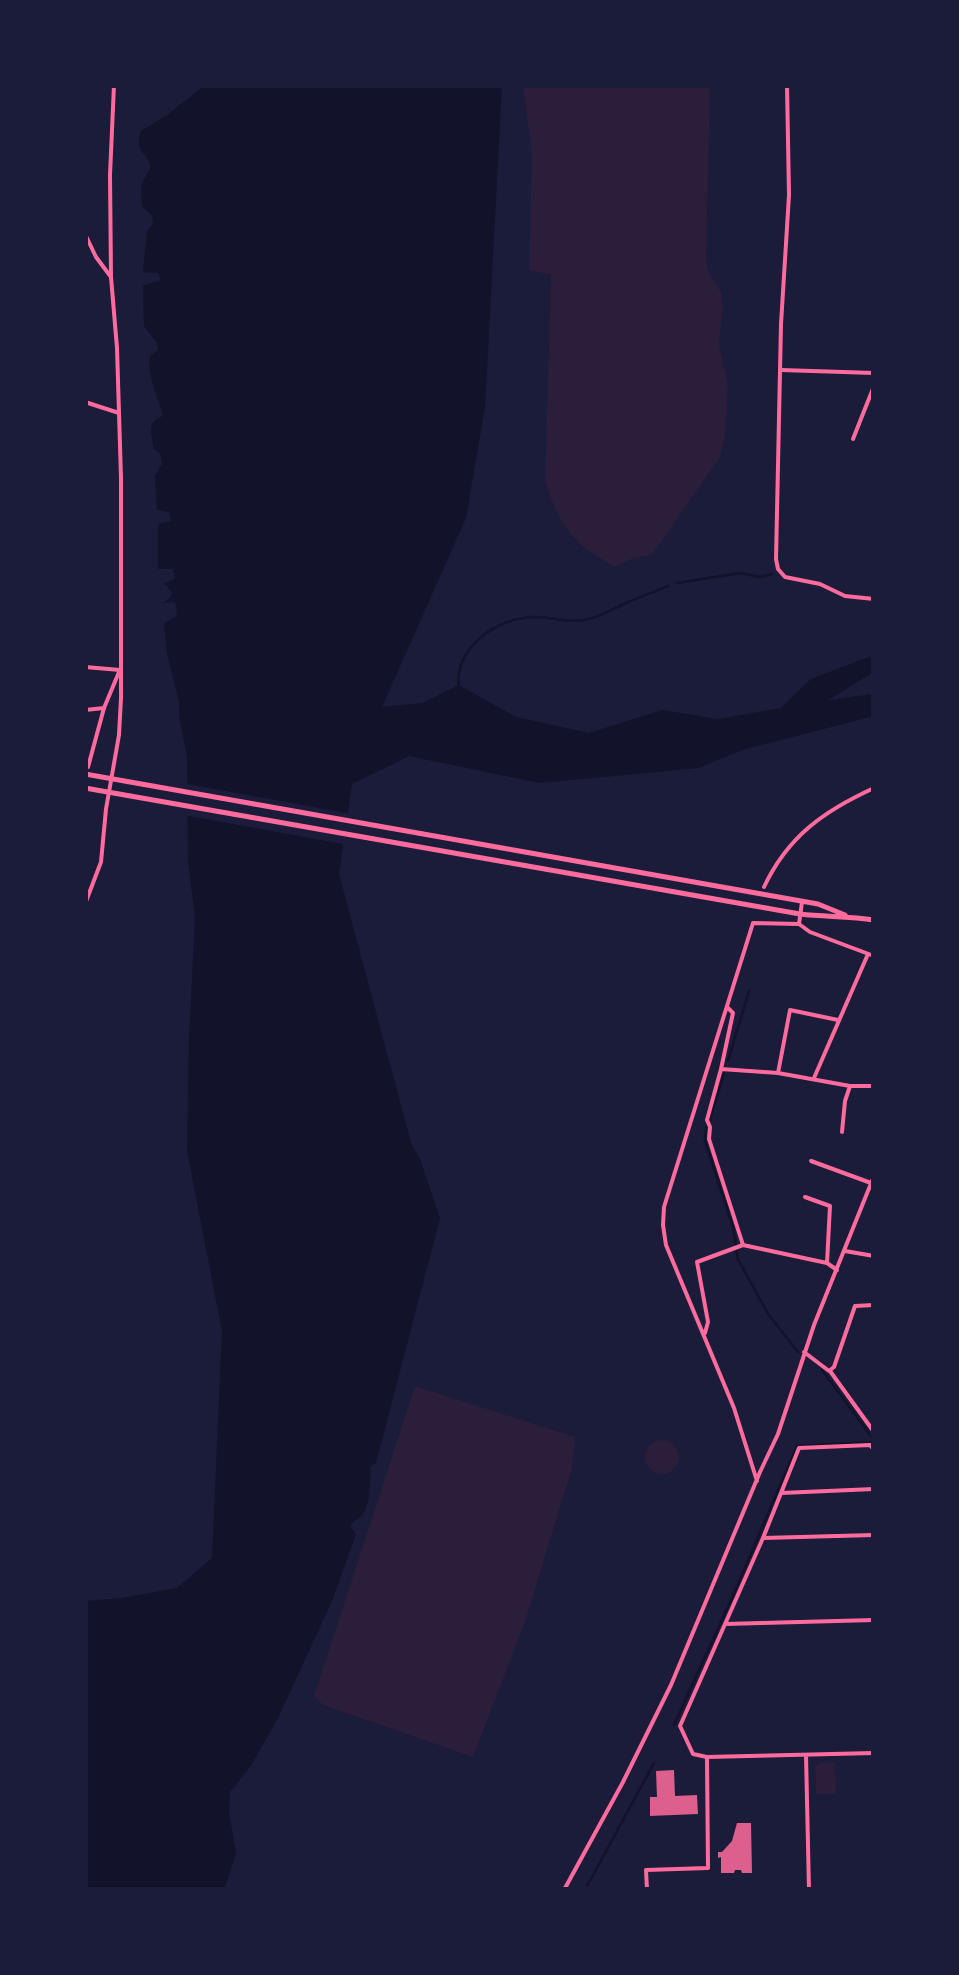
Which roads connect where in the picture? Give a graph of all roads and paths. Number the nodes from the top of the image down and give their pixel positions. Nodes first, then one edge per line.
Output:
1 (114, 85) edge
2 (787, 85) edge
3 (85, 234) edge
4 (111, 277) junction
5 (781, 370) junction
6 (874, 372) edge
7 (874, 386) edge
8 (85, 402) edge
9 (866, 409) junction
10 (874, 410) edge
11 (119, 412) junction
12 (853, 439) dead end
13 (874, 599) edge
14 (85, 666) edge
15 (120, 670) junction
16 (104, 708) junction
17 (85, 710) edge
18 (86, 770) edge
19 (112, 778) junction
20 (85, 788) edge
21 (874, 788) edge
22 (109, 793) junction
23 (764, 887) dead end
24 (802, 902) junction
25 (85, 904) edge
26 (800, 914) junction
27 (848, 916) junction
28 (874, 920) edge
29 (799, 924) junction
30 (871, 955) edge
31 (727, 1007) junction
32 (838, 1020) junction
33 (722, 1070) junction
34 (778, 1073) junction
35 (814, 1078) junction
36 (850, 1086) junction
37 (874, 1086) edge
38 (842, 1132) dead end
39 (811, 1160) dead end
40 (874, 1176) edge
41 (871, 1183) junction
42 (805, 1197) dead end
43 (739, 1246) junction
44 (844, 1250) junction
45 (874, 1256) edge
46 (827, 1263) junction
47 (837, 1270) junction
48 (874, 1304) edge
49 (705, 1333) junction
50 (804, 1352) junction
51 (829, 1370) junction
52 (874, 1432) edge
53 (874, 1450) edge
54 (756, 1480) junction
55 (874, 1489) edge
56 (781, 1493) junction
57 (874, 1535) edge
58 (763, 1538) junction
59 (874, 1620) edge
60 (725, 1624) junction
61 (806, 1754) junction
62 (874, 1754) edge
63 (707, 1756) junction
64 (564, 1890) edge
65 (647, 1890) edge
66 (810, 1890) edge

1 - 4 street
2 - 5 street
3 - 4 street
4 - 11 street
5 - 6 street
5 - 13 street
7 - 9 street
8 - 11 street
9 - 10 street
9 - 12 street
11 - 15 street
14 - 15 street
15 - 16 street
15 - 19 street
16 - 17 street
16 - 18 street
18 - 19 highway
19 - 22 street
19 - 24 highway
20 - 22 highway
21 - 23 street
22 - 25 street
22 - 26 highway
24 - 26 street
24 - 27 highway
26 - 27 highway
26 - 29 street
27 - 28 highway
29 - 30 street
29 - 31 street
30 - 32 street
31 - 33 street
31 - 49 street
32 - 34 street
32 - 35 street
33 - 34 street
33 - 43 street
34 - 35 street
35 - 36 street
36 - 37 street
36 - 38 street
39 - 41 street
40 - 41 street
41 - 44 street
42 - 46 street
43 - 46 street
43 - 49 street
44 - 45 street
44 - 47 street
46 - 47 street
47 - 50 street
48 - 51 street
49 - 54 street
50 - 51 street
50 - 54 street
51 - 52 street
53 - 56 street
54 - 64 street
55 - 56 street
56 - 58 street
57 - 58 street
58 - 60 street
59 - 60 street
60 - 63 street
61 - 62 street
61 - 63 street
61 - 66 street
63 - 65 street

